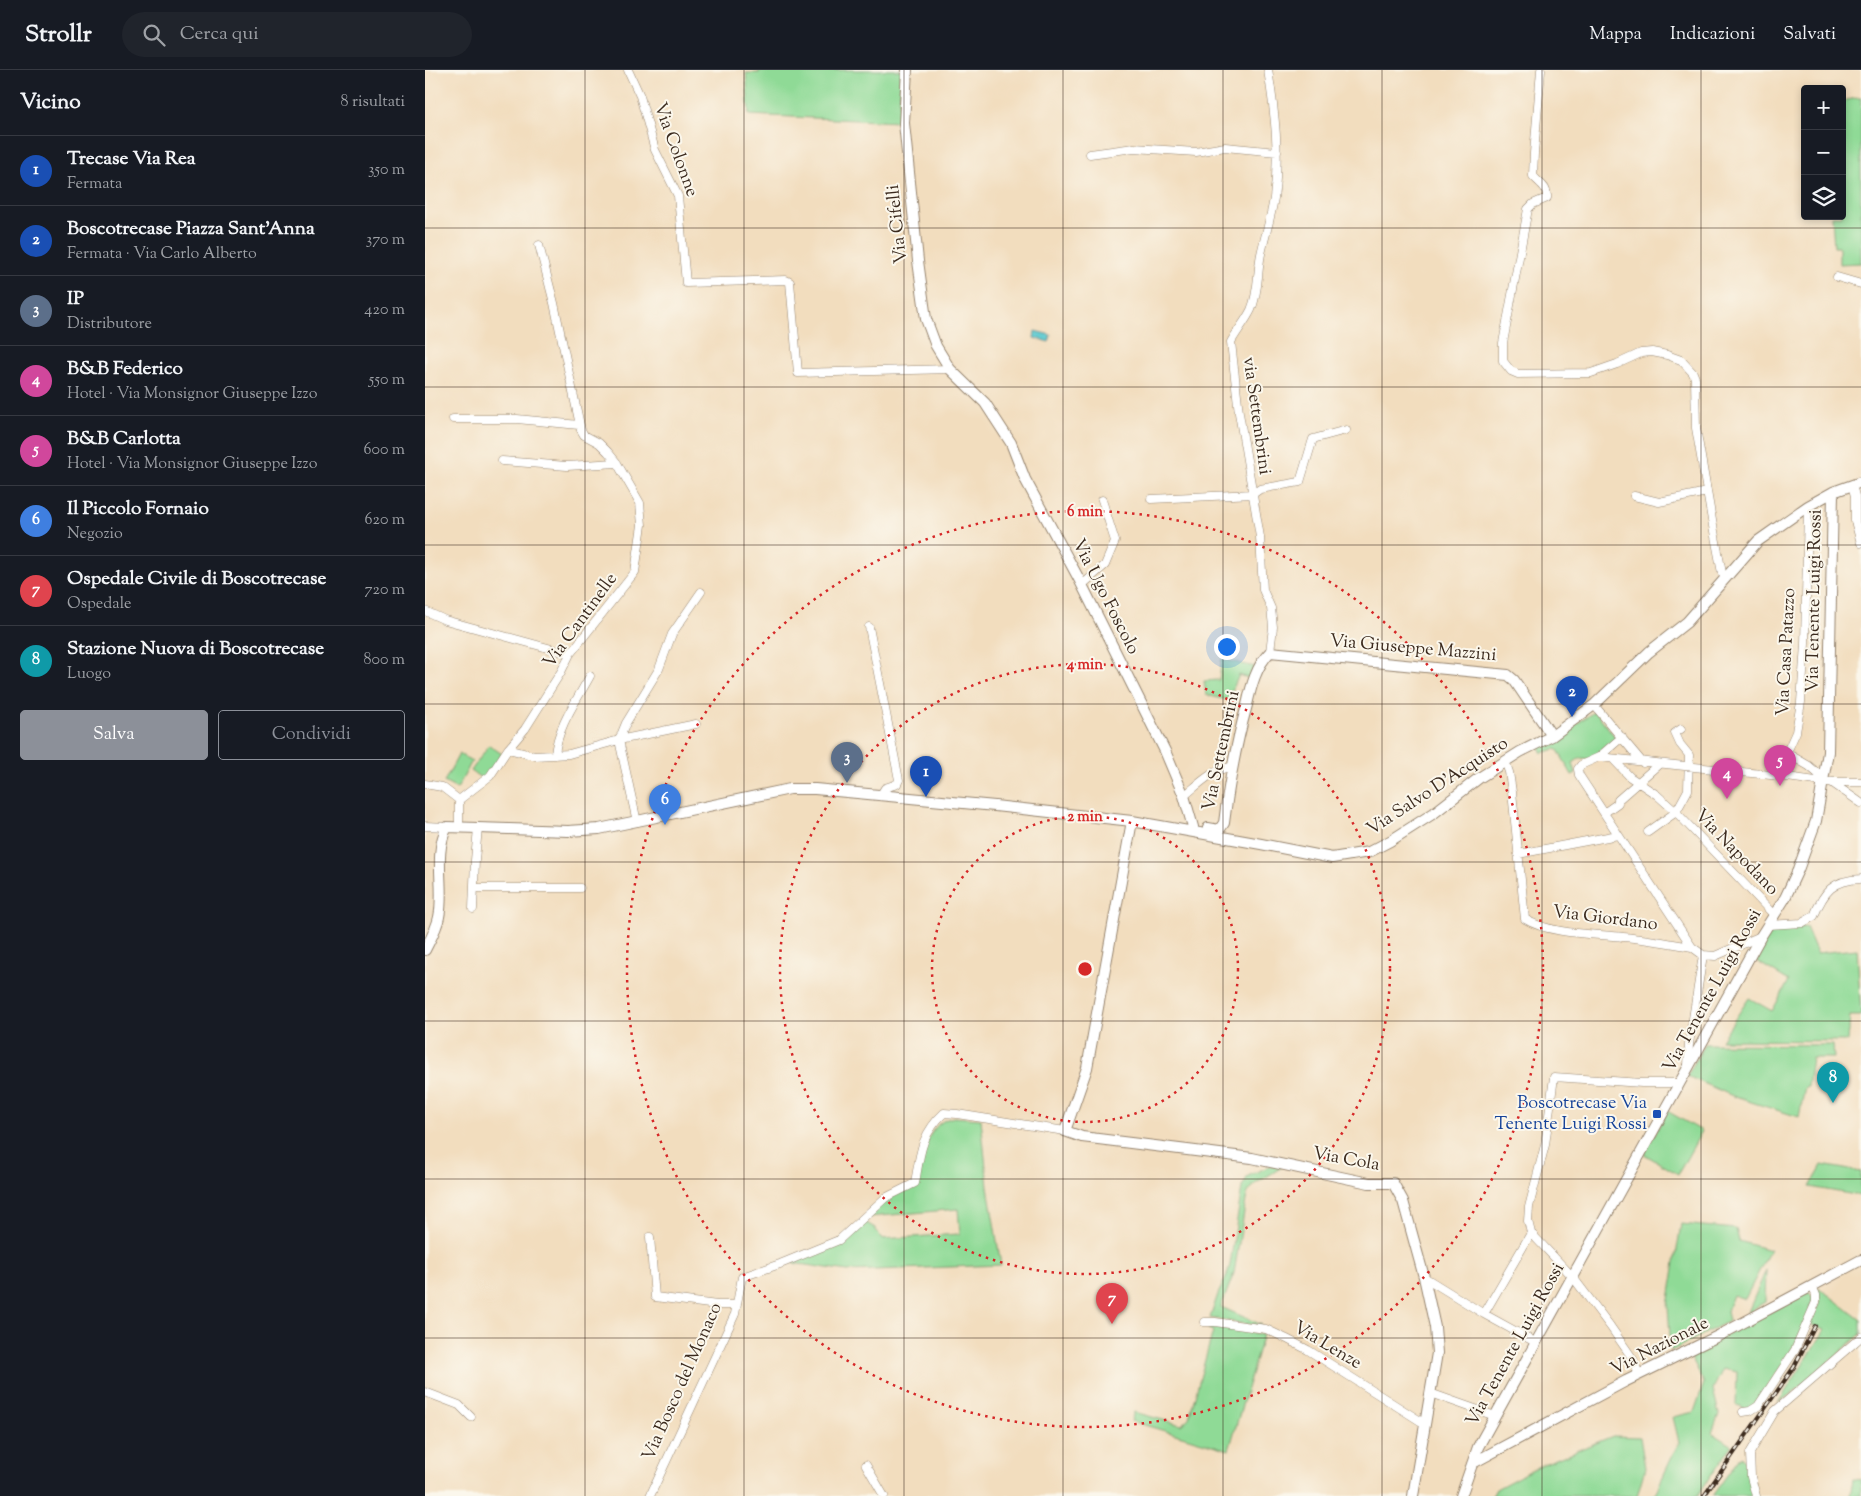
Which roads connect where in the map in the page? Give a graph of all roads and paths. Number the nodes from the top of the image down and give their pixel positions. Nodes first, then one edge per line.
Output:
1 (628, 70) edge
2 (907, 70) edge
3 (1268, 70) edge
4 (1541, 70) edge
5 (1277, 152) junction
6 (1090, 154) dead end
7 (539, 245) dead end
8 (1837, 278) dead end
9 (1861, 284) edge
10 (950, 370) junction
11 (453, 419) dead end
12 (579, 425) junction
13 (1346, 430) dead end
14 (502, 461) dead end
15 (617, 463) junction
16 (1856, 484) edge
17 (1707, 492) junction
18 (1833, 492) junction
19 (1253, 494) junction
20 (1634, 496) dead end
21 (1151, 498) dead end
22 (1101, 500) dead end
23 (1808, 506) junction
24 (1861, 543) edge
25 (1726, 578) junction
26 (1082, 585) junction
27 (701, 592) dead end
28 (425, 611) edge
29 (869, 627) dead end
30 (1270, 652) junction
31 (570, 654) junction
32 (590, 676) dead end
33 (1594, 705) junction
34 (696, 724) dead end
35 (1681, 729) dead end
36 (1552, 736) junction
37 (1622, 737) junction
38 (619, 740) junction
39 (508, 749) junction
40 (555, 755) junction
41 (1599, 757) junction
42 (1614, 760) junction
43 (1505, 761) junction
44 (1643, 762) junction
45 (1659, 764) junction
46 (1689, 766) junction
47 (1231, 767) junction
48 (1826, 781) junction
49 (1861, 782) edge
50 (1638, 783) junction
51 (425, 784) edge
52 (879, 796) junction
53 (1184, 796) junction
54 (459, 800) junction
55 (1861, 804) edge
56 (1676, 812) junction
57 (1604, 813) junction
58 (637, 822) junction
59 (1132, 822) junction
60 (425, 826) edge
61 (447, 827) junction
62 (1193, 827) junction
63 (459, 828) junction
64 (478, 828) junction
65 (1219, 830) junction
66 (1648, 832) dead end
67 (1617, 835) junction
68 (1299, 851) junction
69 (1518, 854) junction
70 (1861, 879) edge
71 (475, 888) junction
72 (580, 888) dead end
73 (473, 909) dead end
74 (1774, 915) junction
75 (1767, 925) junction
76 (1761, 936) junction
77 (1692, 947) junction
78 (425, 950) edge
79 (1703, 955) junction
80 (1688, 1067) junction
81 (1679, 1083) junction
82 (1065, 1131) junction
83 (1531, 1233) junction
84 (650, 1237) dead end
85 (1861, 1260) edge
86 (1572, 1276) junction
87 (1425, 1278) junction
88 (1811, 1286) junction
89 (736, 1306) junction
90 (1484, 1314) junction
91 (1204, 1322) dead end
92 (1861, 1337) edge
93 (1535, 1342) junction
94 (1639, 1375) junction
95 (425, 1392) edge
96 (1430, 1393) junction
97 (1743, 1412) dead end
98 (1495, 1416) junction
99 (471, 1417) dead end
100 (1425, 1424) junction
101 (1473, 1463) junction
102 (866, 1465) dead end
103 (650, 1496) edge
104 (884, 1496) edge
105 (1413, 1496) edge
106 (1461, 1496) edge
107 (1757, 1496) edge

1 - 10 street, Via Colonne
2 - 10 street, Via Cifelli
3 - 5 street, via Settembrini
4 - 17 street
5 - 6 street
5 - 19 street, via Settembrini
7 - 12 street
8 - 9 street
10 - 26 street, Via Ugo Foscolo
11 - 12 street
12 - 15 street, Via Cantinelle
13 - 19 street
14 - 15 street
15 - 31 street, Via Cantinelle
16 - 18 street, Via Salvo D'Acquisto
16 - 24 street
17 - 20 street
17 - 25 street
18 - 23 street, Via Salvo D'Acquisto
18 - 48 street, Via Tenente Luigi Rossi
19 - 21 street
19 - 30 street, via Settembrini
22 - 26 street
23 - 25 street, Via Salvo D'Acquisto
23 - 48 street, Via Casa Patazzo
25 - 33 street, Via Salvo D'Acquisto
26 - 53 street, Via Ugo Foscolo
27 - 38 street
28 - 31 street
29 - 52 street
30 - 36 street, Via Giuseppe Mazzini
30 - 47 street, Via Settembrini
31 - 39 street, Via Cantinelle
32 - 40 street
33 - 36 street, Via Salvo D'Acquisto
33 - 37 street
34 - 38 street
35 - 46 street, Via Napodano
36 - 43 street, Via Salvo D'Acquisto
37 - 41 street
37 - 44 street
38 - 40 street
38 - 58 street
39 - 40 street
39 - 54 street, Via Cantinelle
41 - 42 street
41 - 57 street
42 - 44 street
42 - 50 street, Via Napodano
43 - 68 street, Via Salvo D'Acquisto
43 - 69 street, Via Giordano
44 - 45 street
45 - 46 street
45 - 50 street
46 - 48 street
46 - 56 street, Via Napodano
47 - 53 street
47 - 65 street, Via Settembrini
48 - 49 street
48 - 55 street
48 - 74 street, Via Tenente Luigi Rossi
50 - 56 street, Via Napodano
50 - 57 street
51 - 54 street
52 - 58 street
52 - 59 street
53 - 62 street, Via Ugo Foscolo
54 - 63 street
56 - 66 street, Via Napodano
56 - 74 street, Via Napodano
57 - 67 street
58 - 64 street
59 - 62 street
59 - 68 street, Via Salvo D'Acquisto
59 - 82 street
60 - 61 street
61 - 63 street
61 - 78 street
62 - 65 street
63 - 64 street
64 - 71 street
65 - 68 street
67 - 69 street
67 - 77 street
69 - 77 street, Via Giordano
70 - 75 street
71 - 72 street
71 - 73 street
74 - 75 street, Via Tenente Luigi Rossi
75 - 76 street, Via Tenente Luigi Rossi
76 - 79 street
76 - 80 street, Via Tenente Luigi Rossi
77 - 79 street
79 - 80 street
80 - 81 street, Via Tenente Luigi Rossi
81 - 83 street
81 - 86 street, Via Tenente Luigi Rossi
82 - 87 street, Via Cola
82 - 89 street, Via Bosco del Monaco
83 - 86 street
83 - 90 street
84 - 89 street
85 - 88 street, Via Nazionale
86 - 93 street, Via Tenente Luigi Rossi
86 - 94 street
87 - 90 street
87 - 96 street, Via Cola
88 - 94 street, Via Nazionale
88 - 97 street
89 - 103 street, Via Bosco del Monaco
90 - 93 street
91 - 100 street, Via Lenze
92 - 107 street
93 - 98 street, Via Tenente Luigi Rossi
94 - 101 street, Via Nazionale
95 - 99 street
96 - 98 street
96 - 100 street, Via Cola
98 - 101 street, Via Tenente Luigi Rossi
100 - 105 street, Via Cola
101 - 106 street, Via Tenente Luigi Rossi
102 - 104 street

